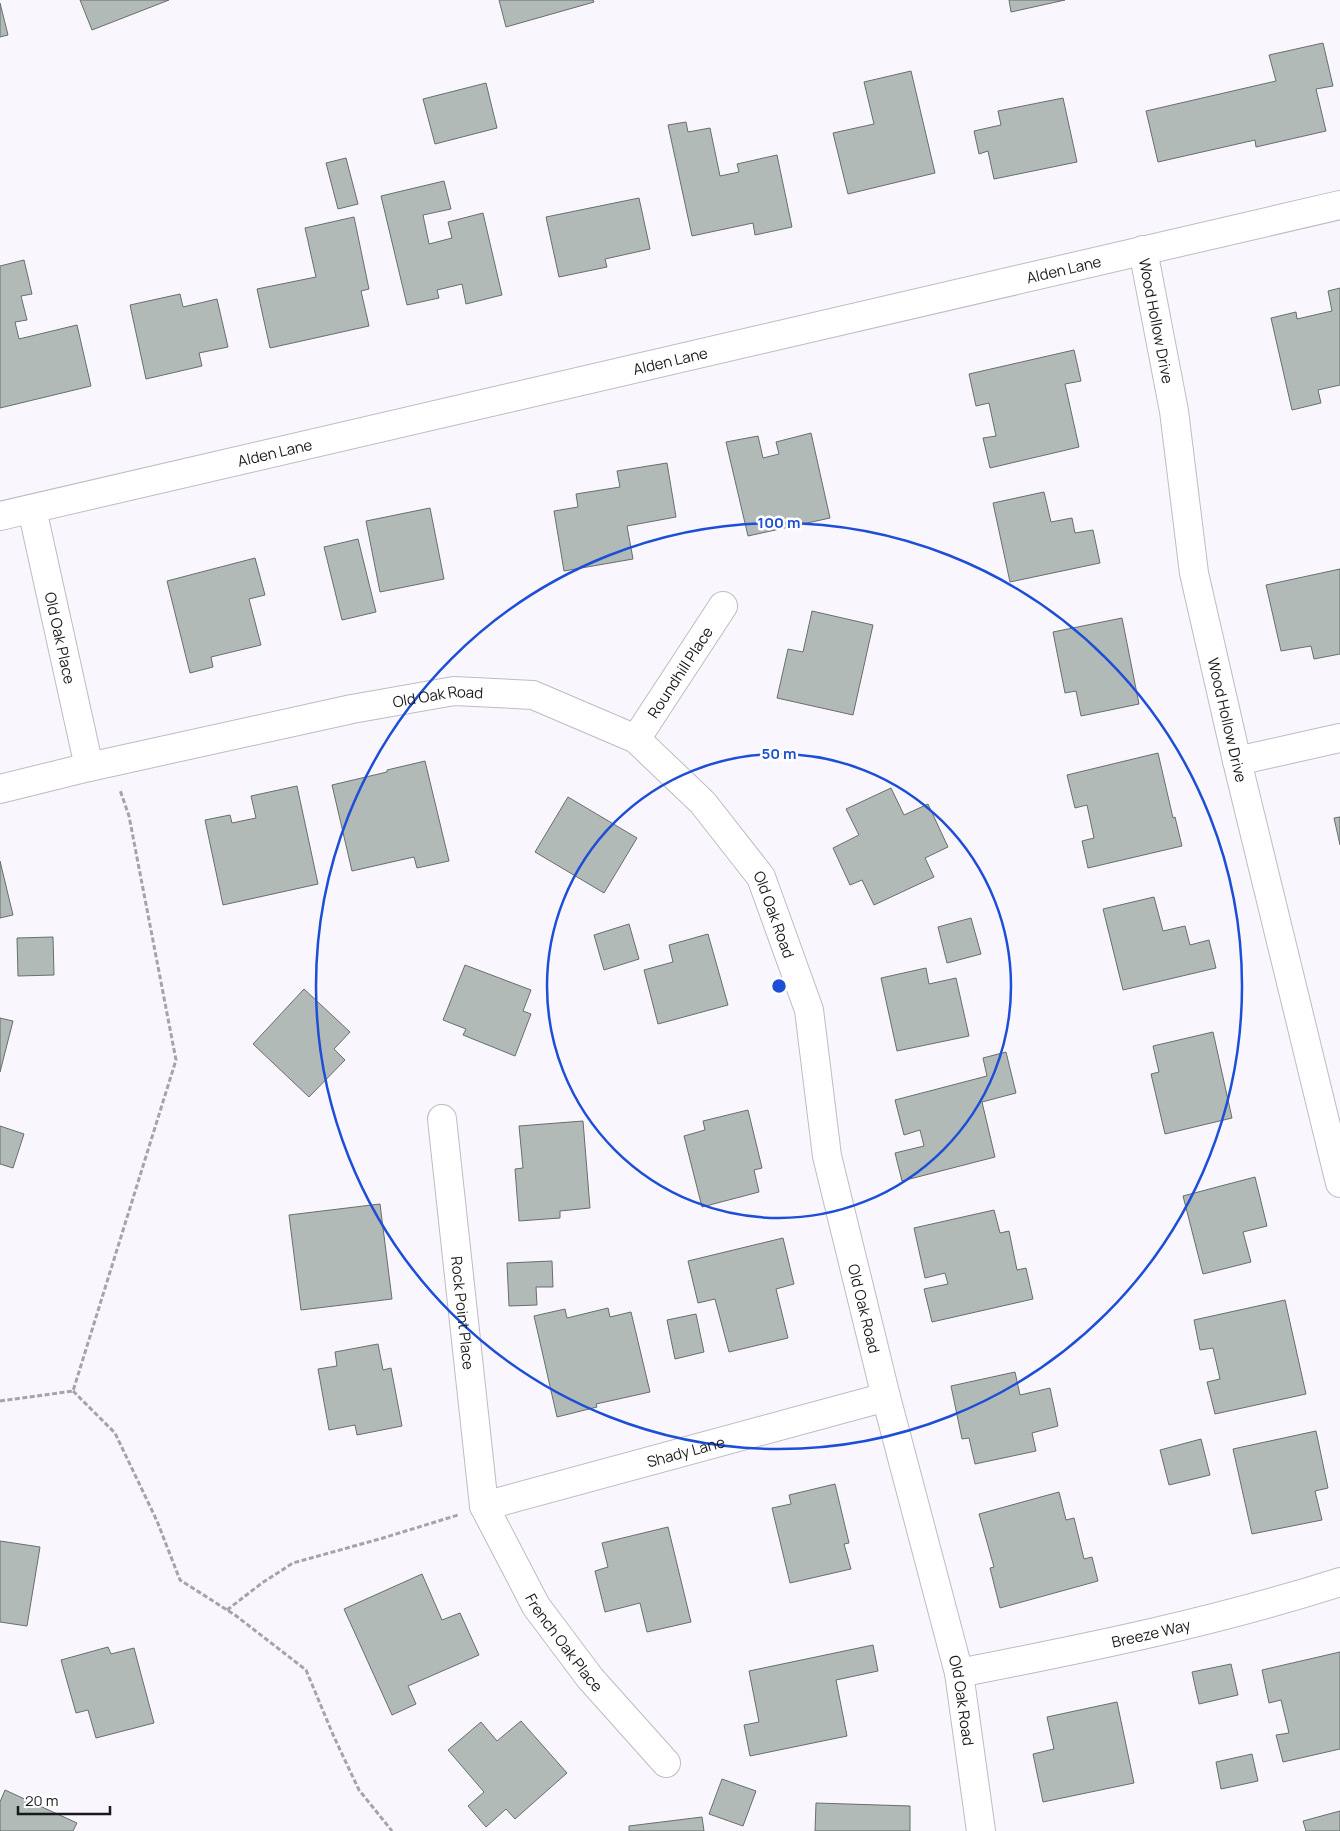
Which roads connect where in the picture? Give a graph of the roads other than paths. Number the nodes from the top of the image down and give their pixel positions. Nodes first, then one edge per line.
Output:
1 (1340, 205) edge
2 (1143, 250) junction
3 (32, 509) junction
4 (0, 516) edge
5 (723, 606) dead end
6 (1340, 738) edge
7 (636, 739) junction
8 (1237, 761) junction
9 (89, 767) junction
10 (0, 789) edge
11 (442, 1119) dead end
12 (1340, 1184) edge
13 (886, 1397) junction
14 (484, 1506) junction
15 (1340, 1582) edge
16 (959, 1672) junction
17 (666, 1763) dead end
18 (981, 1831) edge

1 - 2 street, Alden Lane
2 - 3 street, Alden Lane
2 - 8 street, Wood Hollow Drive
3 - 4 street, Alden Lane
3 - 9 street, Old Oak Place
5 - 7 street, Roundhill Place
6 - 8 street
7 - 9 street, Old Oak Road
7 - 13 street, Old Oak Road
8 - 12 street, Wood Hollow Drive
9 - 10 street, Old Oak Road
11 - 14 street, Rock Point Place
13 - 14 street, Shady Lane
13 - 16 street, Old Oak Road
14 - 17 street, French Oak Place
15 - 16 street, Breeze Way
16 - 18 street, Old Oak Road

